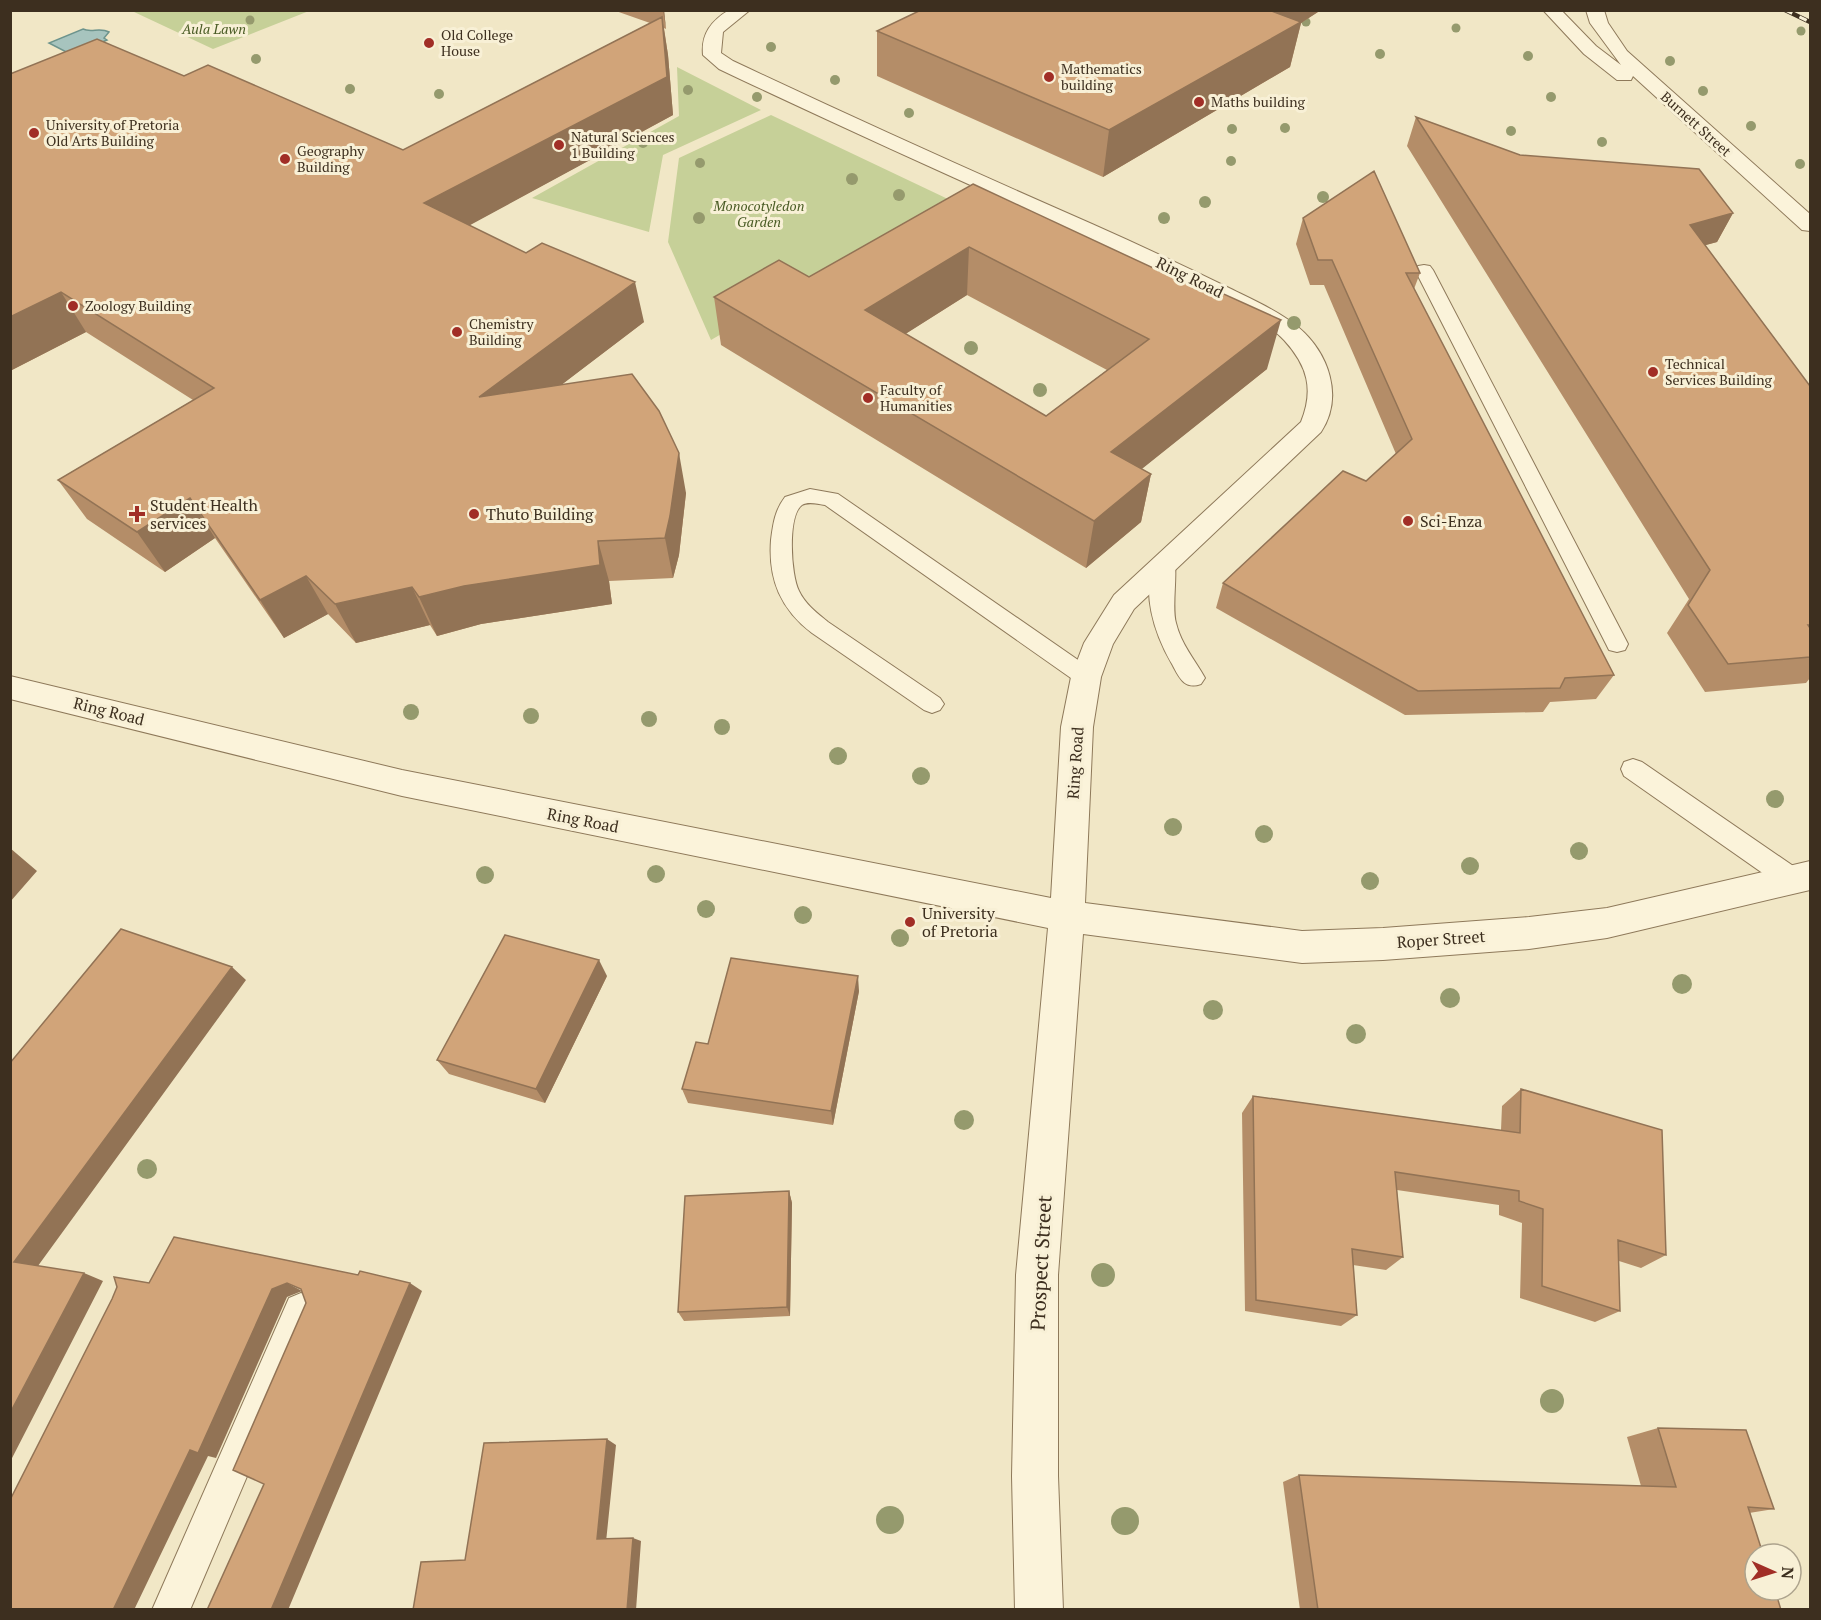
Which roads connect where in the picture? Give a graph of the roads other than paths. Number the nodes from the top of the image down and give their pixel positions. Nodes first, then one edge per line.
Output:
1 (742, 10) edge
2 (1551, 10) edge
3 (1595, 10) edge
4 (1752, 174) junction
5 (1810, 225) edge
6 (1424, 270) dead end
7 (1165, 563) junction
8 (1617, 644) dead end
9 (1086, 677) junction
10 (1193, 678) dead end
11 (10, 687) edge
12 (932, 704) dead end
13 (1633, 769) dead end
14 (1802, 877) edge
15 (1067, 917) junction
16 (301, 1310) edge
17 (171, 1610) edge
18 (1039, 1610) edge

1 - 7 street, Ring Road
2 - 4 street
3 - 4 street, Burnett Street
4 - 5 street, Burnett Street
6 - 8 lane
7 - 9 street, Ring Road
7 - 10 lane
9 - 12 lane
9 - 15 street, Ring Road
11 - 15 street, Ring Road
13 - 14 lane
14 - 15 street, Roper Street
15 - 18 street, Prospect Street
16 - 17 lane

